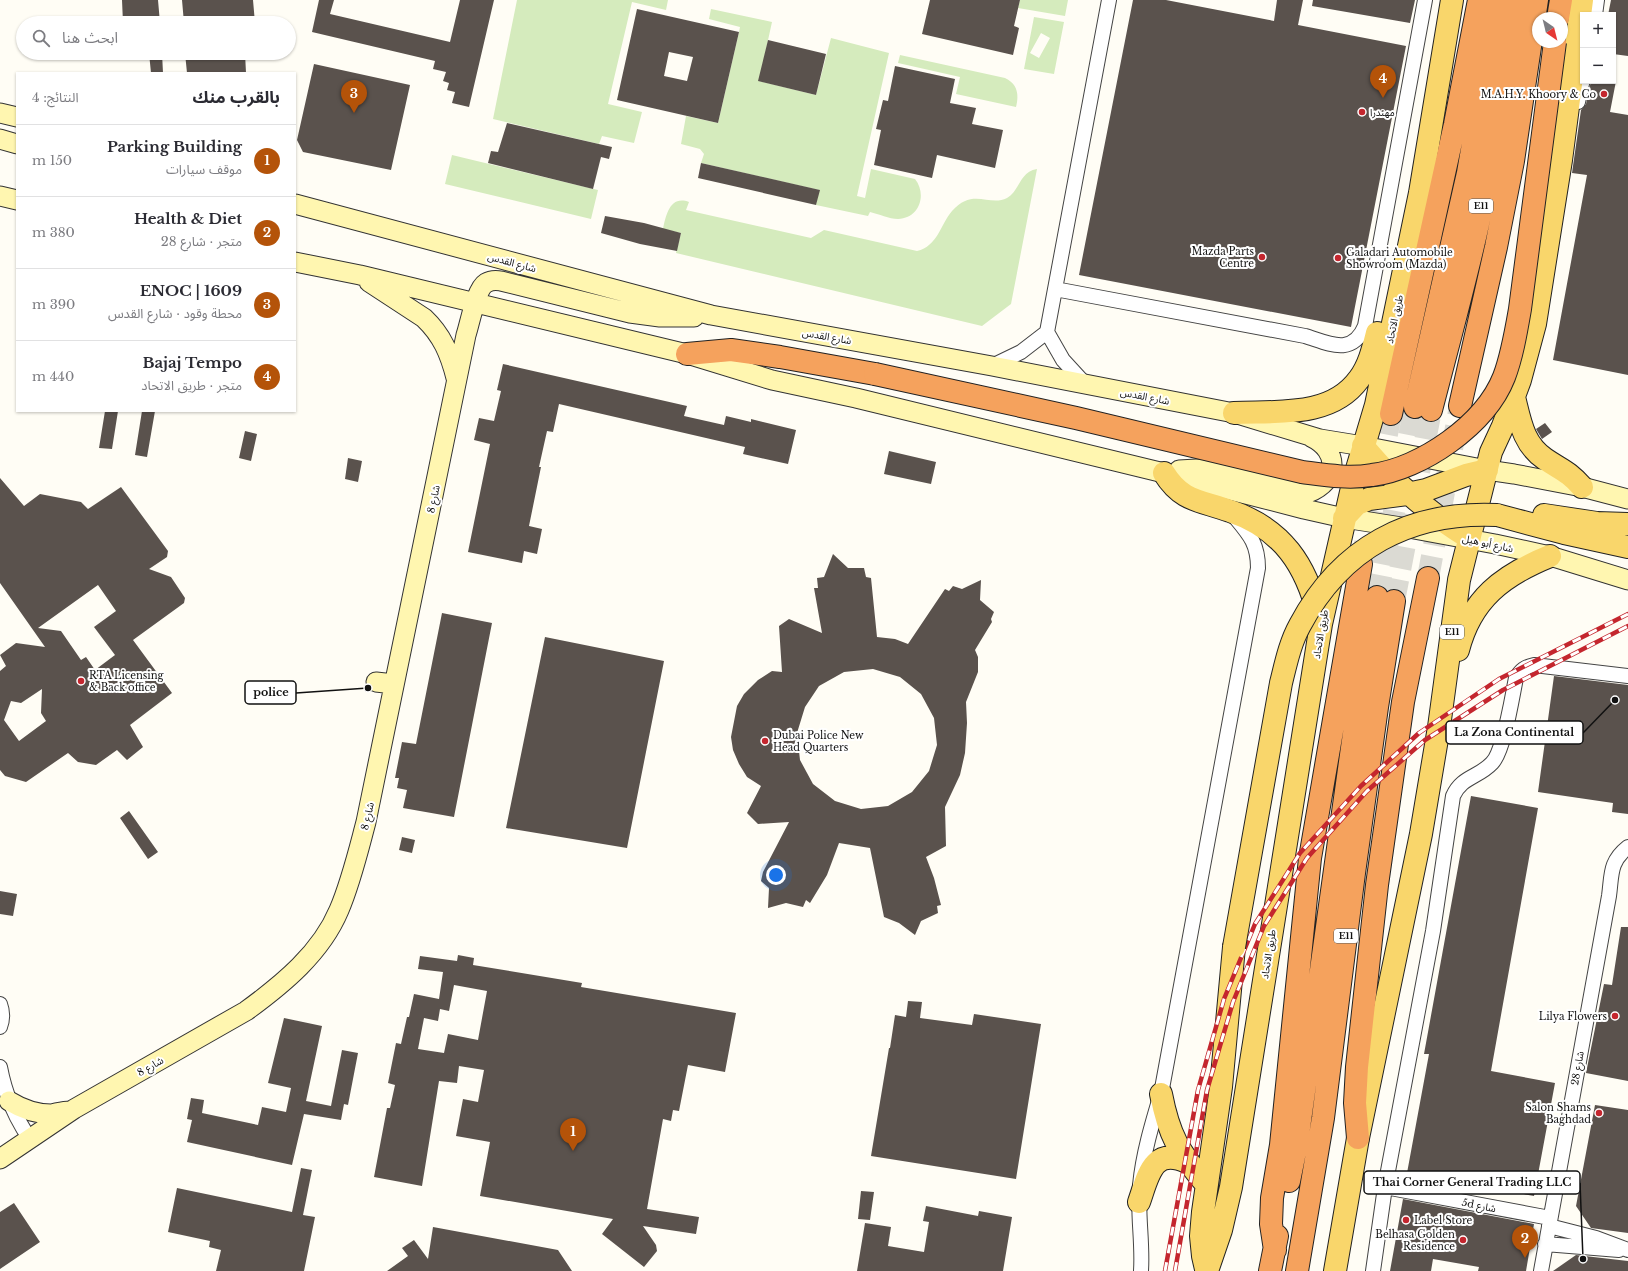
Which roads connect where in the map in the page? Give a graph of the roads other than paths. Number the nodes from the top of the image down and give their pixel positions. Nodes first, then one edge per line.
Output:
1 (1109, 0) edge
2 (1425, 0) edge
3 (1452, 0) edge
4 (1479, 0) edge
5 (1498, 0) edge
6 (1520, 0) edge
7 (1537, 0) edge
8 (1561, 0) edge
9 (1582, 0) edge
10 (1597, 0) edge
11 (1559, 12) edge
12 (1595, 12) edge
13 (1554, 48) edge
14 (1582, 84) edge
15 (0, 112) edge
16 (16, 117) edge
17 (0, 140) edge
18 (16, 144) edge
19 (1561, 160) junction
20 (1420, 193) junction
21 (0, 196) edge
22 (16, 200) edge
23 (296, 204) edge
24 (296, 262) edge
25 (360, 275) junction
26 (1055, 289) junction
27 (475, 303) junction
28 (712, 315) junction
29 (1047, 332) junction
30 (687, 354) junction
31 (992, 366) junction
32 (457, 382) junction
33 (1085, 384) junction
34 (1514, 396) junction
35 (1460, 406) tunnel mouth
36 (1234, 413) junction
37 (1391, 414) tunnel mouth
38 (1306, 435) junction
39 (1363, 446) junction
40 (1487, 470) junction
41 (1164, 473) junction
42 (1582, 487) junction
43 (1407, 494) junction
44 (1627, 498) edge
45 (1230, 511) junction
46 (1497, 515) junction
47 (1344, 518) junction
48 (1628, 524) edge
49 (1469, 538) junction
50 (1628, 547) edge
51 (1550, 556) junction
52 (1362, 564) tunnel mouth
53 (1428, 578) tunnel mouth
54 (1628, 580) edge
55 (1321, 624) junction
56 (1628, 676) edge
57 (1439, 727) junction
58 (1628, 847) edge
59 (1628, 857) edge
60 (1610, 888) junction
61 (0, 1004) edge
62 (0, 1028) edge
63 (0, 1067) edge
64 (1160, 1094) junction
65 (9, 1102) junction
66 (71, 1111) junction
67 (1358, 1138) junction
68 (30, 1139) junction
69 (0, 1159) edge
70 (1187, 1162) junction
71 (1206, 1184) junction
72 (1385, 1187) junction
73 (1139, 1202) junction
74 (1549, 1222) junction
75 (1546, 1244) junction
76 (1275, 1250) junction
77 (1628, 1250) edge
78 (1141, 1271) edge
79 (1207, 1271) edge
80 (1270, 1271) edge
81 (1297, 1271) edge
82 (1335, 1271) edge
83 (1373, 1271) edge
84 (1541, 1271) edge

1 - 26 street
2 - 26 street
3 - 20 main road, طريق الاتحاد
4 - 37 highway
5 - 6 highway, E11
7 - 35 highway
8 - 11 highway
9 - 19 main road
10 - 12 street
13 - 30 highway, bridge
14 - 19 street
15 - 16 main road
17 - 18 main road
19 - 34 main road
20 - 36 main road
20 - 39 main road, طريق الاتحاد
21 - 22 main road
23 - 28 main road, شارع القدس
24 - 25 main road
25 - 27 main road
25 - 32 main road
26 - 29 street
27 - 28 main road, شارع 8
27 - 30 main road
27 - 32 main road, شارع 8
28 - 31 main road, شارع القدس
29 - 31 street
29 - 33 street
30 - 41 main road
31 - 33 main road, شارع القدس
32 - 66 main road, شارع 8
33 - 36 main road, شارع القدس
34 - 40 main road
34 - 42 main road
36 - 38 main road, شارع القدس
38 - 39 main road, شارع القدس
38 - 41 main road
39 - 40 main road
39 - 43 main road
39 - 47 main road, طريق الاتحاد
40 - 42 main road
40 - 43 main road
40 - 49 main road, E11
41 - 45 main road
41 - 47 main road
42 - 44 main road
43 - 47 main road
43 - 49 main road
45 - 55 main road
45 - 64 street
46 - 48 main road
46 - 50 main road
46 - 71 main road, bridge
47 - 49 main road, شارع أبو هيل
47 - 55 main road, طريق الاتحاد
49 - 51 main road, شارع أبو هيل
49 - 57 main road, E11
51 - 54 main road, شارع أبو هيل
51 - 57 main road
52 - 76 highway
53 - 67 highway
55 - 79 main road, طريق الاتحاد
56 - 72 street
57 - 67 main road, E11
58 - 60 street
59 - 60 street
60 - 74 street, شارع 28
61 - 62 street
63 - 65 street
64 - 70 main road
64 - 73 street
65 - 66 main road
65 - 68 street
66 - 68 main road, شارع 8
67 - 82 main road, E11
68 - 69 main road, شارع 8
70 - 71 main road
70 - 73 main road
71 - 79 main road
72 - 74 street, 5d شارع
72 - 83 street
73 - 78 street
74 - 75 street, شارع 28
74 - 77 street, 5d شارع
75 - 77 street, 5d شارع
75 - 84 street, شارع 28
76 - 80 highway, E11
76 - 81 highway, E11

